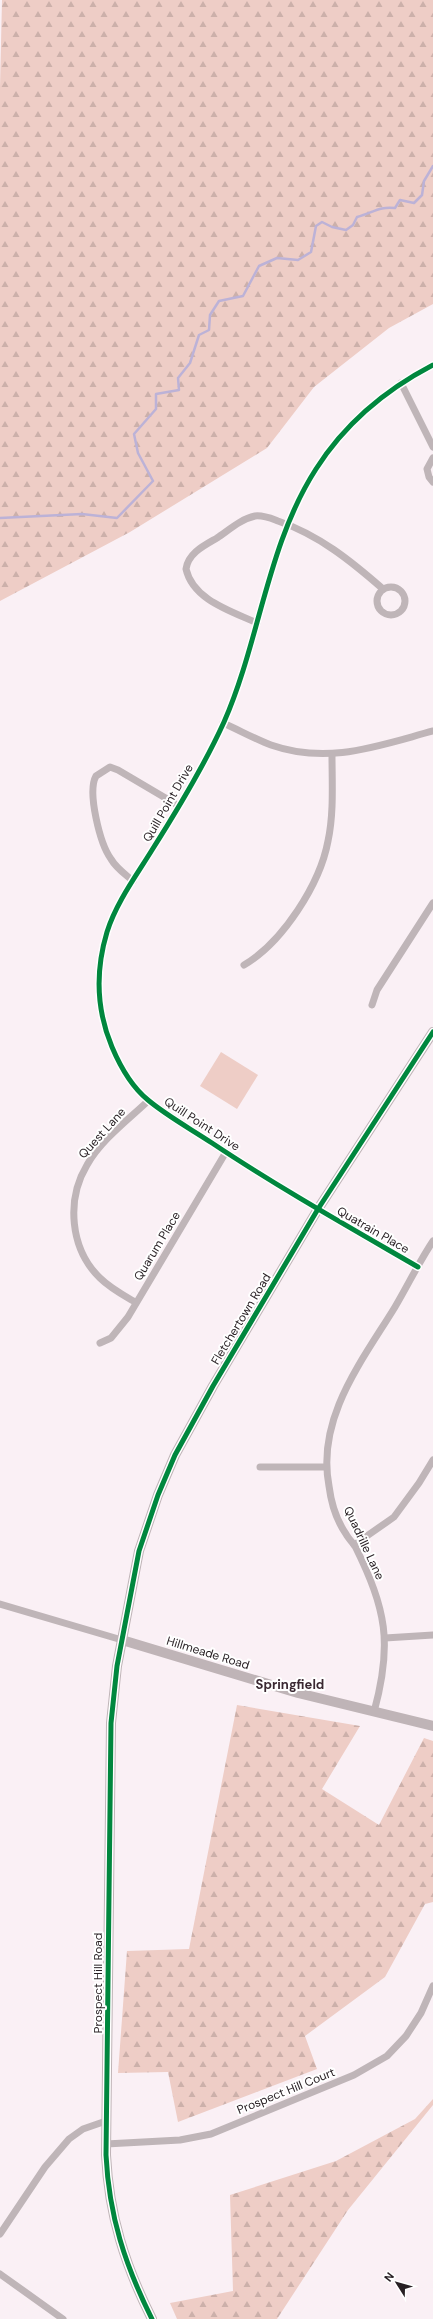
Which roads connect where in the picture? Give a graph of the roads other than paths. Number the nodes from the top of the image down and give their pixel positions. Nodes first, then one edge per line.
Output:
1 (433, 365) edge
2 (401, 383) junction
3 (433, 447) edge
4 (433, 458) edge
5 (433, 482) edge
6 (288, 524) junction
7 (383, 589) junction
8 (257, 623) junction
9 (223, 723) junction
10 (433, 731) edge
11 (332, 755) junction
12 (179, 806) junction
13 (133, 881) junction
14 (433, 904) edge
15 (244, 965) dead end
16 (372, 1005) dead end
17 (433, 1032) edge
18 (148, 1100) junction
19 (226, 1152) junction
20 (318, 1209) junction
21 (433, 1241) edge
22 (418, 1267) junction
23 (135, 1302) junction
24 (100, 1343) dead end
25 (433, 1460) edge
26 (260, 1467) dead end
27 (326, 1467) junction
28 (354, 1545) junction
29 (0, 1604) edge
30 (433, 1635) edge
31 (385, 1638) junction
32 (122, 1640) junction
33 (374, 1712) junction
34 (433, 1726) edge
35 (433, 1986) edge
36 (106, 2121) junction
37 (106, 2144) junction
38 (0, 2234) edge
39 (0, 2274) edge
40 (63, 2319) edge
41 (152, 2319) edge

1 - 2 street, Quill Point Drive
2 - 3 street
2 - 6 street, Quill Point Drive
4 - 5 street
6 - 7 street
6 - 8 street, Quill Point Drive
6 - 8 street
7 - 7 street
8 - 9 street, Quill Point Drive
9 - 11 street
9 - 12 street, Quill Point Drive
10 - 11 street
11 - 15 street
12 - 13 street, Quill Point Drive
12 - 13 street
13 - 18 street, Quill Point Drive
14 - 16 street
17 - 20 street, Fletchertown Road
18 - 19 street, Quill Point Drive
18 - 23 street, Quest Lane
19 - 20 street, Quill Point Drive
19 - 23 street, Quarum Place
20 - 22 street, Quatrain Place
20 - 32 street, Fletchertown Road
21 - 22 street, Quadrille Lane
22 - 27 street, Quadrille Lane
23 - 24 street, Quarum Place
25 - 28 street
26 - 27 street
27 - 28 street, Quadrille Lane
28 - 31 street, Quadrille Lane
29 - 32 street, Hillmeade Road
30 - 31 street
31 - 33 street, Quadrille Lane
32 - 33 street, Hillmeade Road
32 - 36 street, Prospect Hill Road
33 - 34 street, Hillmeade Road
35 - 37 street, Prospect Hill Court
36 - 37 street, Prospect Hill Road
36 - 38 street
37 - 41 street, Prospect Hill Road
39 - 40 street

